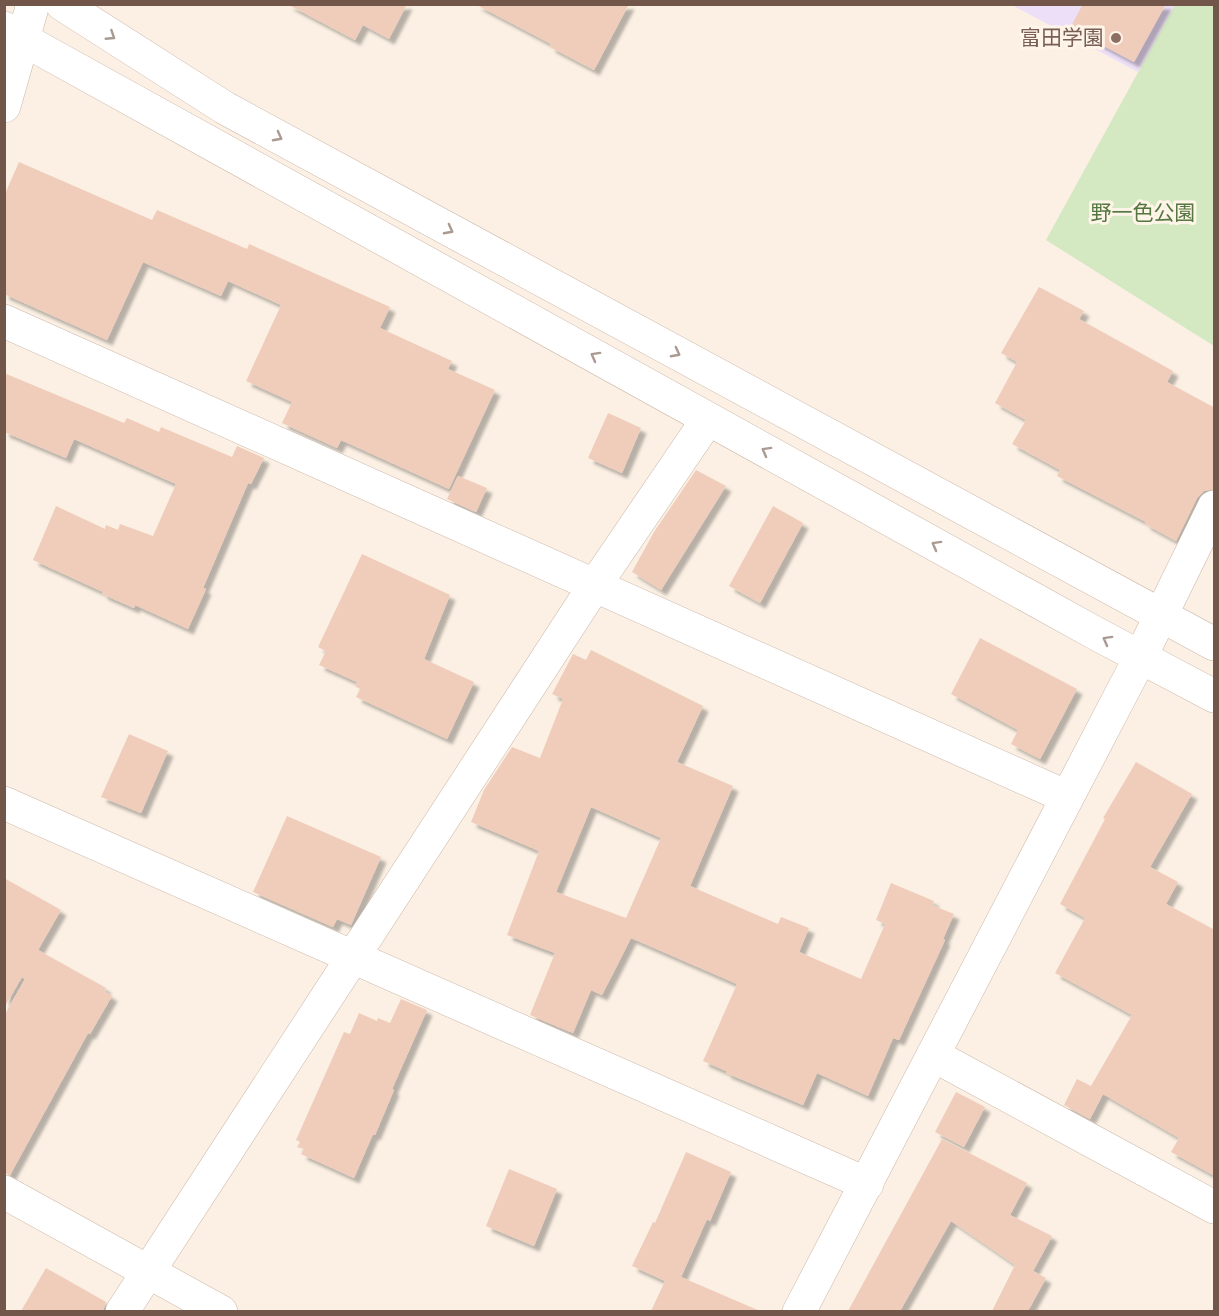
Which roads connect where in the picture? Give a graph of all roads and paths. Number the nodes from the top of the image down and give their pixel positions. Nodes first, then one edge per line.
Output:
1 (33, 4) edge
2 (62, 4) edge
3 (14, 34) edge
4 (4, 106) edge
5 (4, 321) edge
6 (708, 419) junction
7 (1215, 507) edge
8 (595, 585) junction
9 (1161, 615) junction
10 (1215, 644) edge
11 (1140, 658) junction
12 (1215, 696) edge
13 (1067, 797) junction
14 (4, 803) edge
15 (353, 957) junction
16 (933, 1055) junction
17 (867, 1184) junction
18 (4, 1192) edge
19 (1215, 1207) edge
20 (147, 1271) junction
21 (122, 1311) edge
22 (221, 1311) edge
23 (800, 1311) edge

1 - 3 street
2 -> 9 street
3 - 4 street
6 -> 3 street
5 - 8 street
6 - 8 street
11 -> 6 street
7 - 9 street
8 - 13 street
8 - 15 street
9 - 10 street
9 - 11 street
11 - 12 street
11 - 13 street
13 - 16 street
14 - 15 street
15 - 17 street
15 - 20 street
16 - 17 street
16 - 19 street
17 - 23 street
18 - 20 street
20 - 21 street
20 - 22 street

